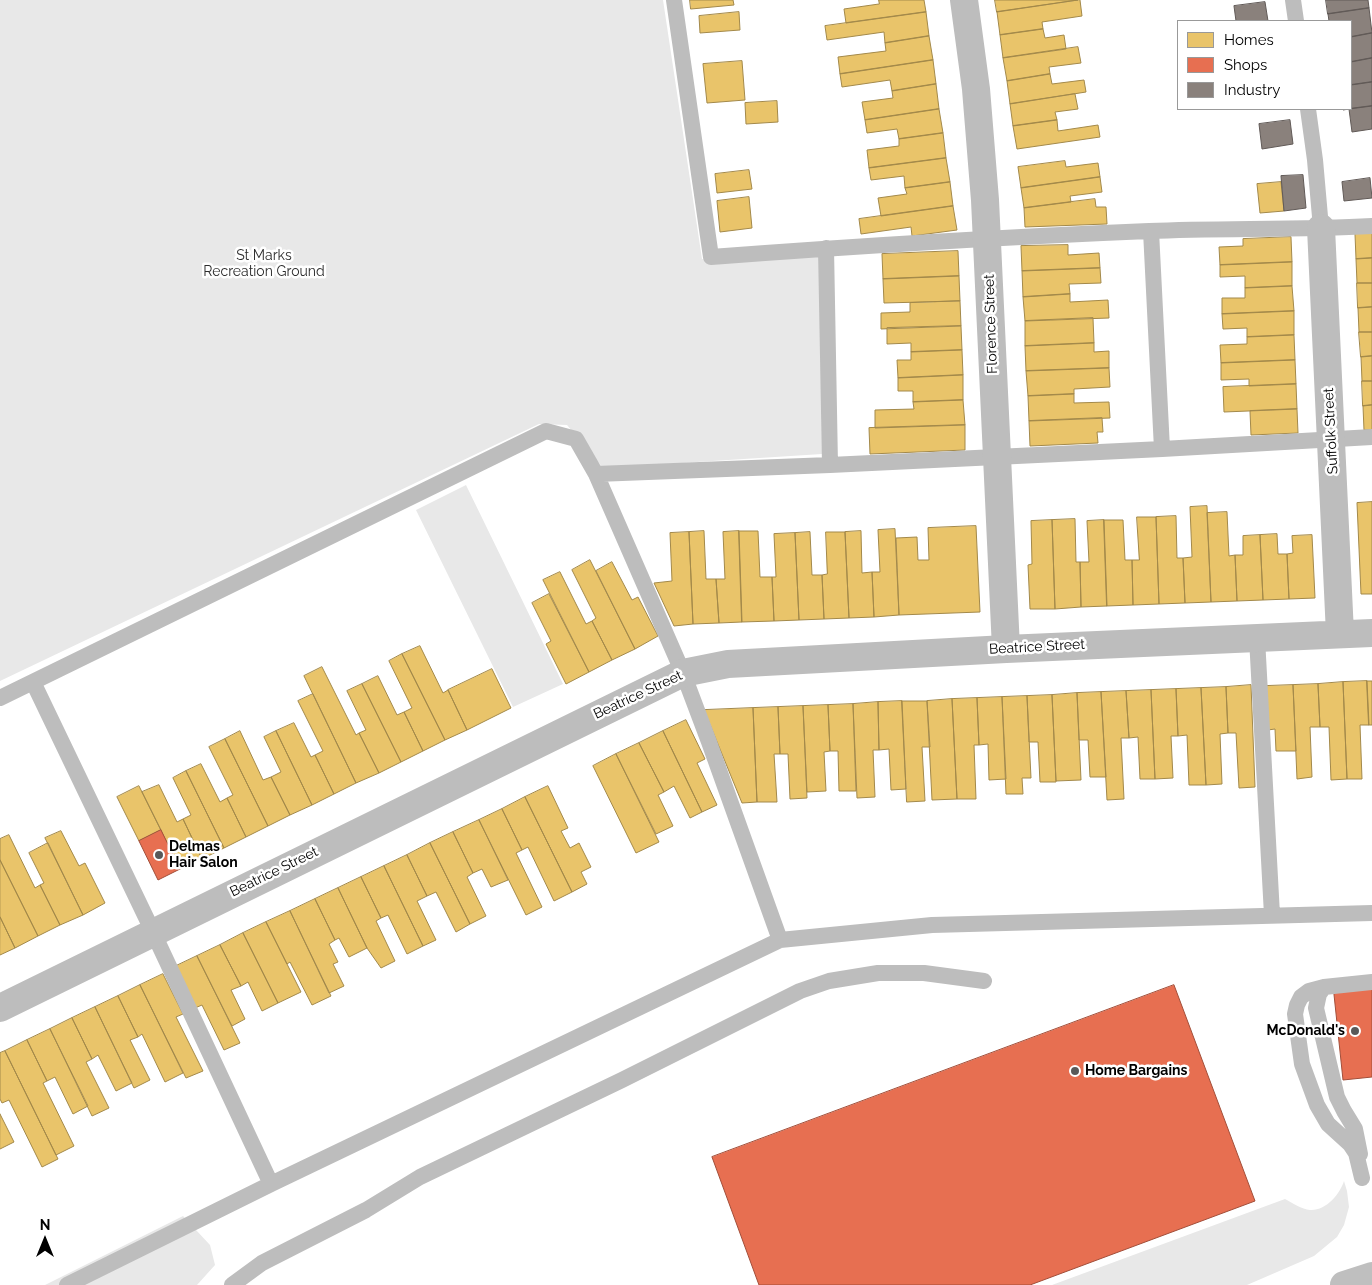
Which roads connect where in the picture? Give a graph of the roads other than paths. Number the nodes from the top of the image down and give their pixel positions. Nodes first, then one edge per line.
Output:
1 (674, 0) edge
2 (964, 0) edge
3 (1293, 0) edge
4 (1296, 20) edge
5 (1308, 110) edge
6 (1372, 226) edge
7 (1321, 228) junction
8 (1151, 231) junction
9 (987, 239) junction
10 (826, 248) junction
11 (1372, 437) edge
12 (1331, 438) junction
13 (1162, 449) junction
14 (996, 457) junction
15 (830, 465) junction
16 (596, 474) junction
17 (1372, 632) edge
18 (1340, 634) junction
19 (1257, 638) junction
20 (1006, 649) junction
21 (683, 673) junction
22 (33, 682) junction
23 (0, 698) edge
24 (1372, 913) edge
25 (1272, 915) junction
26 (153, 932) junction
27 (780, 940) junction
28 (984, 981) dead end
29 (1372, 982) edge
30 (1324, 987) junction
31 (0, 1008) edge
32 (271, 1184) junction
33 (1372, 1276) edge
34 (67, 1285) edge
35 (232, 1285) edge
36 (1344, 1285) edge

1 - 10 lane
2 - 9 street, Florence Street
3 - 4 lane
5 - 7 lane
6 - 7 lane
7 - 8 lane
7 - 12 street, Suffolk Street
8 - 9 lane
8 - 13 lane
9 - 10 lane
9 - 14 street, Florence Street
10 - 15 lane
11 - 12 lane
12 - 13 lane
12 - 18 street, Suffolk Street
13 - 14 lane
14 - 15 lane
14 - 20 street, Florence Street
15 - 16 lane
16 - 21 lane
16 - 22 lane
17 - 18 street, Beatrice Street
18 - 19 street, Beatrice Street
19 - 20 street, Beatrice Street
19 - 25 lane
20 - 21 street, Beatrice Street
21 - 26 street, Beatrice Street
21 - 27 lane
22 - 23 lane
22 - 26 lane
24 - 25 lane
25 - 27 lane
26 - 31 street, Beatrice Street
26 - 32 lane
27 - 32 lane
28 - 35 lane
29 - 30 lane
30 - 30 lane
32 - 34 lane
33 - 36 main road

